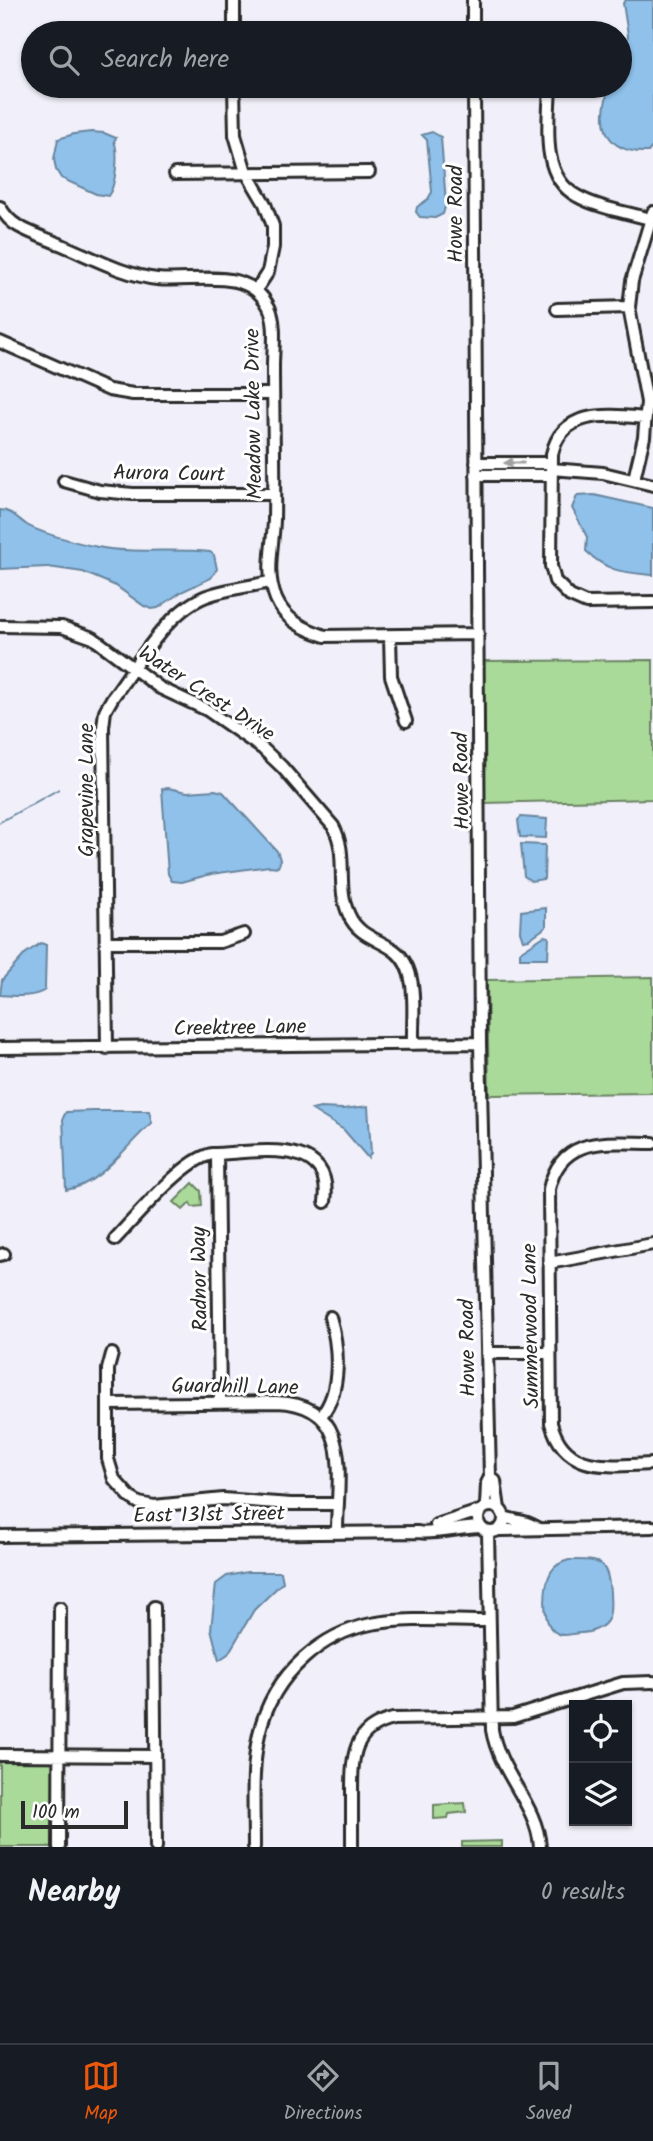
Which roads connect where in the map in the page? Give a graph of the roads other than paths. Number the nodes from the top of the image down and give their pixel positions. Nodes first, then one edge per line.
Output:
1 (234, 0) edge
2 (473, 0) edge
3 (234, 21) edge
4 (473, 21) edge
5 (234, 98) edge
6 (474, 98) edge
7 (551, 98) edge
8 (246, 172) junction
9 (369, 172) dead end
10 (176, 174) dead end
11 (0, 207) edge
12 (651, 215) edge
13 (256, 290) junction
14 (629, 307) junction
15 (557, 309) dead end
16 (0, 342) edge
17 (273, 394) junction
18 (646, 418) junction
19 (476, 463) junction
20 (551, 469) junction
21 (476, 475) junction
22 (634, 480) junction
23 (64, 481) dead end
24 (653, 485) edge
25 (274, 494) junction
26 (270, 582) junction
27 (653, 602) edge
28 (0, 626) edge
29 (478, 634) junction
30 (390, 636) junction
31 (134, 669) junction
32 (406, 721) dead end
33 (244, 934) dead end
34 (106, 942) junction
35 (480, 1043) junction
36 (413, 1044) junction
37 (0, 1048) edge
38 (107, 1048) junction
39 (653, 1143) edge
40 (217, 1154) junction
41 (325, 1202) dead end
42 (115, 1239) dead end
43 (653, 1244) edge
44 (549, 1263) junction
45 (330, 1317) dead end
46 (486, 1353) junction
47 (550, 1353) junction
48 (111, 1354) dead end
49 (220, 1403) junction
50 (108, 1404) junction
51 (321, 1416) junction
52 (653, 1464) edge
53 (490, 1476) junction
54 (337, 1504) junction
55 (484, 1509) junction
56 (502, 1513) junction
57 (653, 1527) edge
58 (537, 1528) junction
59 (489, 1530) junction
60 (337, 1532) junction
61 (418, 1532) junction
62 (0, 1536) edge
63 (154, 1607) dead end
64 (60, 1608) dead end
65 (489, 1621) junction
66 (653, 1682) edge
67 (490, 1717) junction
68 (0, 1755) edge
69 (59, 1756) junction
70 (155, 1756) junction
71 (59, 1847) edge
72 (156, 1847) edge
73 (254, 1847) edge
74 (352, 1847) edge
75 (540, 1847) edge

1 - 3 street
2 - 4 street
5 - 8 street
6 - 19 street, Howe Road
7 - 12 street
8 - 9 street
8 - 10 street
8 - 13 street
11 - 13 street
12 - 14 street
13 - 17 street, Meadow Lake Drive
14 - 15 street
14 - 18 street
16 - 17 street
17 - 25 street, Meadow Lake Drive
18 - 20 street
18 - 22 street
20 -> 19 street
19 - 21 street, Howe Road
20 - 21 street
20 - 22 street
20 - 27 street
21 - 29 street, Howe Road
22 - 24 street
23 - 25 street, Aurora Court
25 - 26 street, Meadow Lake Drive
26 - 30 street, Meadow Lake Drive
26 - 31 street, Grapevine Lane
28 - 31 street, Water Crest Drive
29 - 30 street, Meadow Lake Drive
29 - 35 street, Howe Road
30 - 32 street
31 - 34 street, Grapevine Lane
31 - 36 street, Water Crest Drive
33 - 34 street
34 - 38 street, Grapevine Lane
35 - 36 street, Creektree Lane
35 - 46 street, Howe Road
36 - 38 street, Creektree Lane
37 - 38 street, Creektree Lane
39 - 44 street, Summerwood Lane
40 - 41 street
40 - 42 street
40 - 49 street, Radnor Way
43 - 44 street
44 - 47 street, Summerwood Lane
45 - 51 street
46 - 47 street
46 - 53 street, Howe Road
47 - 52 street, Summerwood Lane
48 - 50 street
49 - 50 street, Guardhill Lane
49 - 51 street, Guardhill Lane
50 - 54 street
51 - 54 street, Guardhill Lane
53 - 55 street, Howe Road
53 - 56 street, Howe Road
54 - 60 street, Guardhill Lane
55 - 56 street
55 - 59 street
55 - 61 street, East 131st Street
56 - 58 street, East 131st Street
56 - 59 street
57 - 58 street, East 131st Street
58 - 59 street, East 131st Street
59 - 61 street, East 131st Street
59 - 65 street
60 - 61 street, East 131st Street
60 - 62 street, East 131st Street
63 - 70 street
64 - 69 street
65 - 67 street
65 - 73 street
66 - 67 street
67 - 74 street
67 - 75 street
68 - 69 street
69 - 70 street
69 - 71 street
70 - 72 street

